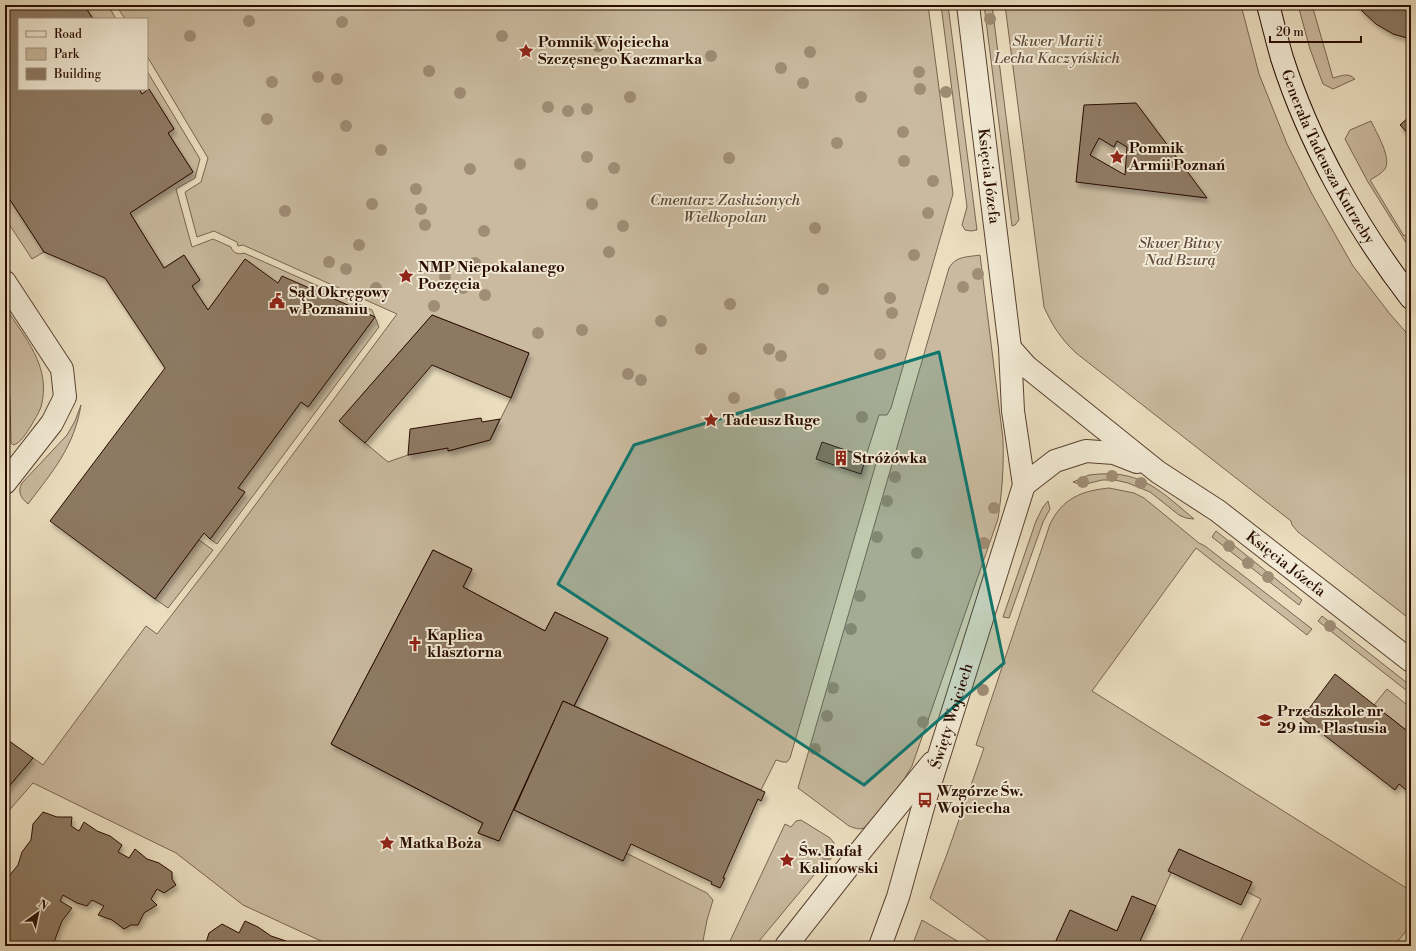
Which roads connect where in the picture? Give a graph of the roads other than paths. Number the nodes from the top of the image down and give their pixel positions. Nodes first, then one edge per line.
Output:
1 (968, 5) edge
2 (1268, 5) edge
3 (5, 282) edge
4 (1411, 298) edge
5 (1010, 348) junction
6 (1158, 472) junction
7 (5, 483) edge
8 (1024, 485) junction
9 (1411, 661) edge
10 (939, 755) junction
11 (786, 946) edge
12 (880, 946) edge

1 - 5 street, Księcia Józefa
2 - 4 street, Generała Tadeusza Kutrzeby
3 - 7 street
5 - 6 street, Księcia Józefa
5 - 8 street, Księcia Józefa
6 - 8 street, Księcia Józefa
6 - 9 street, Księcia Józefa
8 - 10 street, Święty Wojciech
10 - 11 street
10 - 12 street, Święty Wojciech

